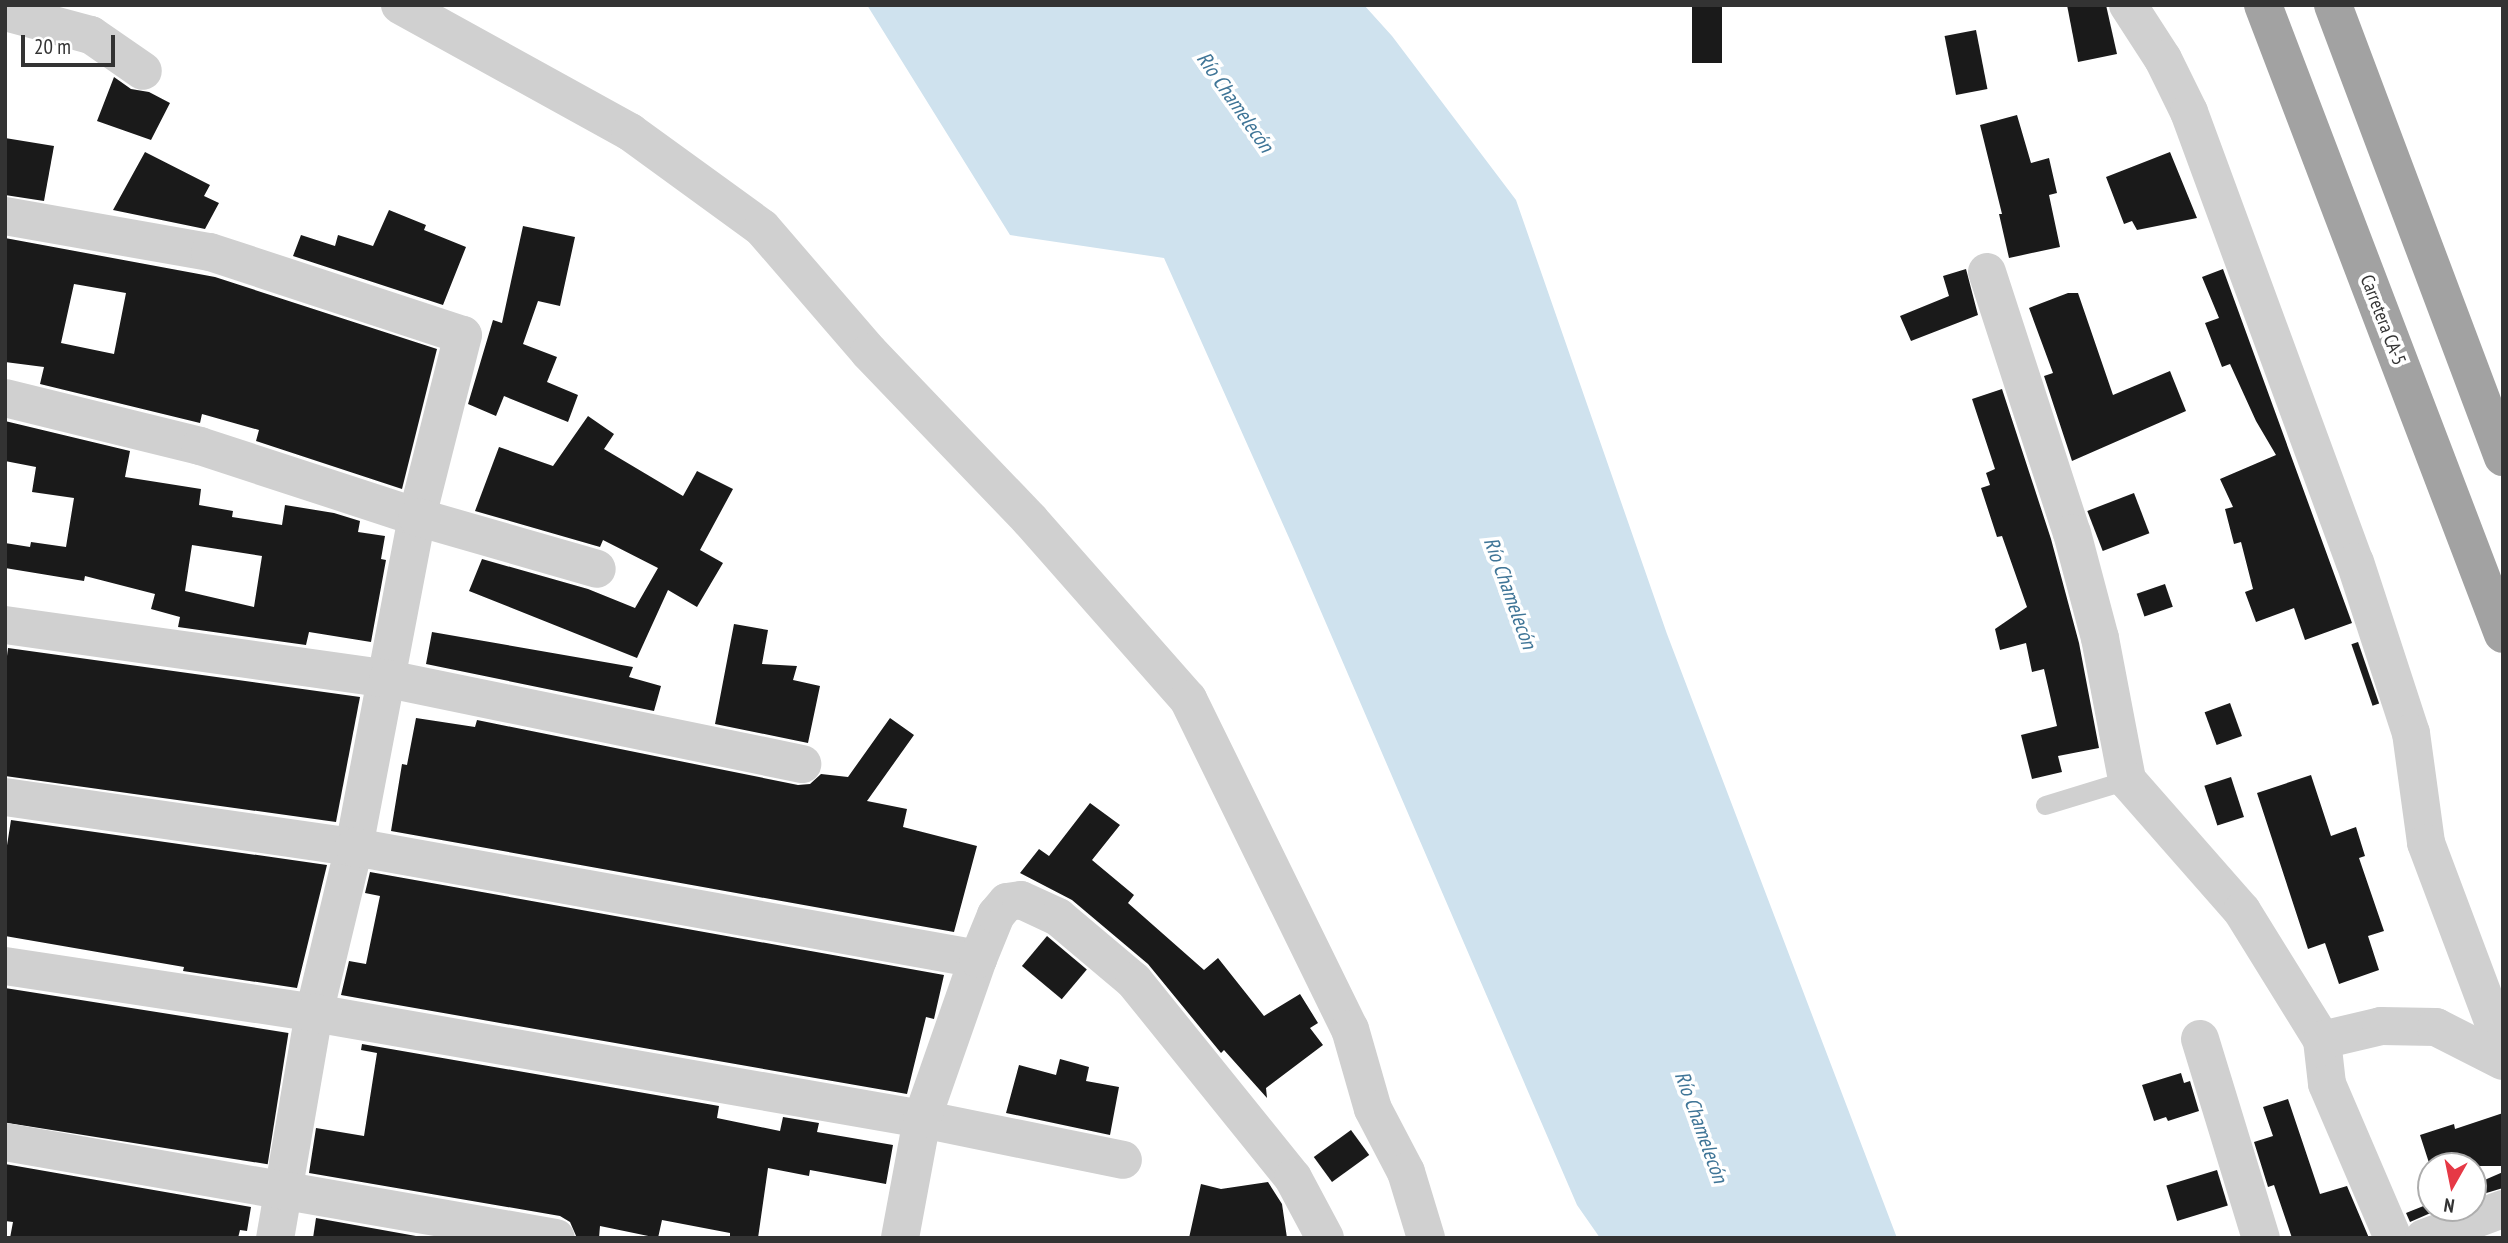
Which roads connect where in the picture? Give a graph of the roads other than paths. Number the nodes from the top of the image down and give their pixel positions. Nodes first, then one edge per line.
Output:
1 (400, 5) edge
2 (2128, 5) edge
3 (2263, 5) edge
4 (2333, 5) edge
5 (5, 12) edge
6 (143, 71) dead end
7 (5, 216) edge
8 (1987, 272) dead end
9 (5, 398) edge
10 (2503, 457) edge
11 (417, 517) junction
12 (597, 569) dead end
13 (5, 625) edge
14 (2503, 634) edge
15 (388, 679) junction
16 (802, 764) dead end
17 (2127, 780) junction
18 (5, 797) edge
19 (2045, 805) dead end
20 (354, 847) junction
21 (978, 959) junction
22 (5, 966) edge
23 (314, 1013) junction
24 (2200, 1039) dead end
25 (2322, 1040) junction
26 (2503, 1048) edge
27 (2503, 1061) edge
28 (922, 1119) junction
29 (5, 1142) edge
30 (1123, 1160) dead end
31 (282, 1192) junction
32 (2503, 1209) edge
33 (275, 1238) edge
34 (556, 1238) edge
35 (900, 1238) edge
36 (1325, 1238) edge
37 (1426, 1238) edge
38 (2261, 1238) edge
39 (2393, 1238) edge
40 (2424, 1238) edge

1 - 37 street
2 - 26 street
3 - 14 highway, Carretera CA-5
4 - 10 highway
5 - 6 street
7 - 11 street
8 - 17 street
9 - 11 street
11 - 12 street
11 - 15 street
13 - 15 street
15 - 16 street
15 - 20 street
17 - 19 lane
17 - 25 street
18 - 20 street
20 - 21 street
20 - 23 street
21 - 28 street
21 - 36 street
22 - 23 street
23 - 28 street
23 - 31 street
24 - 38 street
25 - 27 street
25 - 39 street
28 - 30 street
28 - 35 street
29 - 31 street
31 - 33 street
31 - 34 street
32 - 40 street

